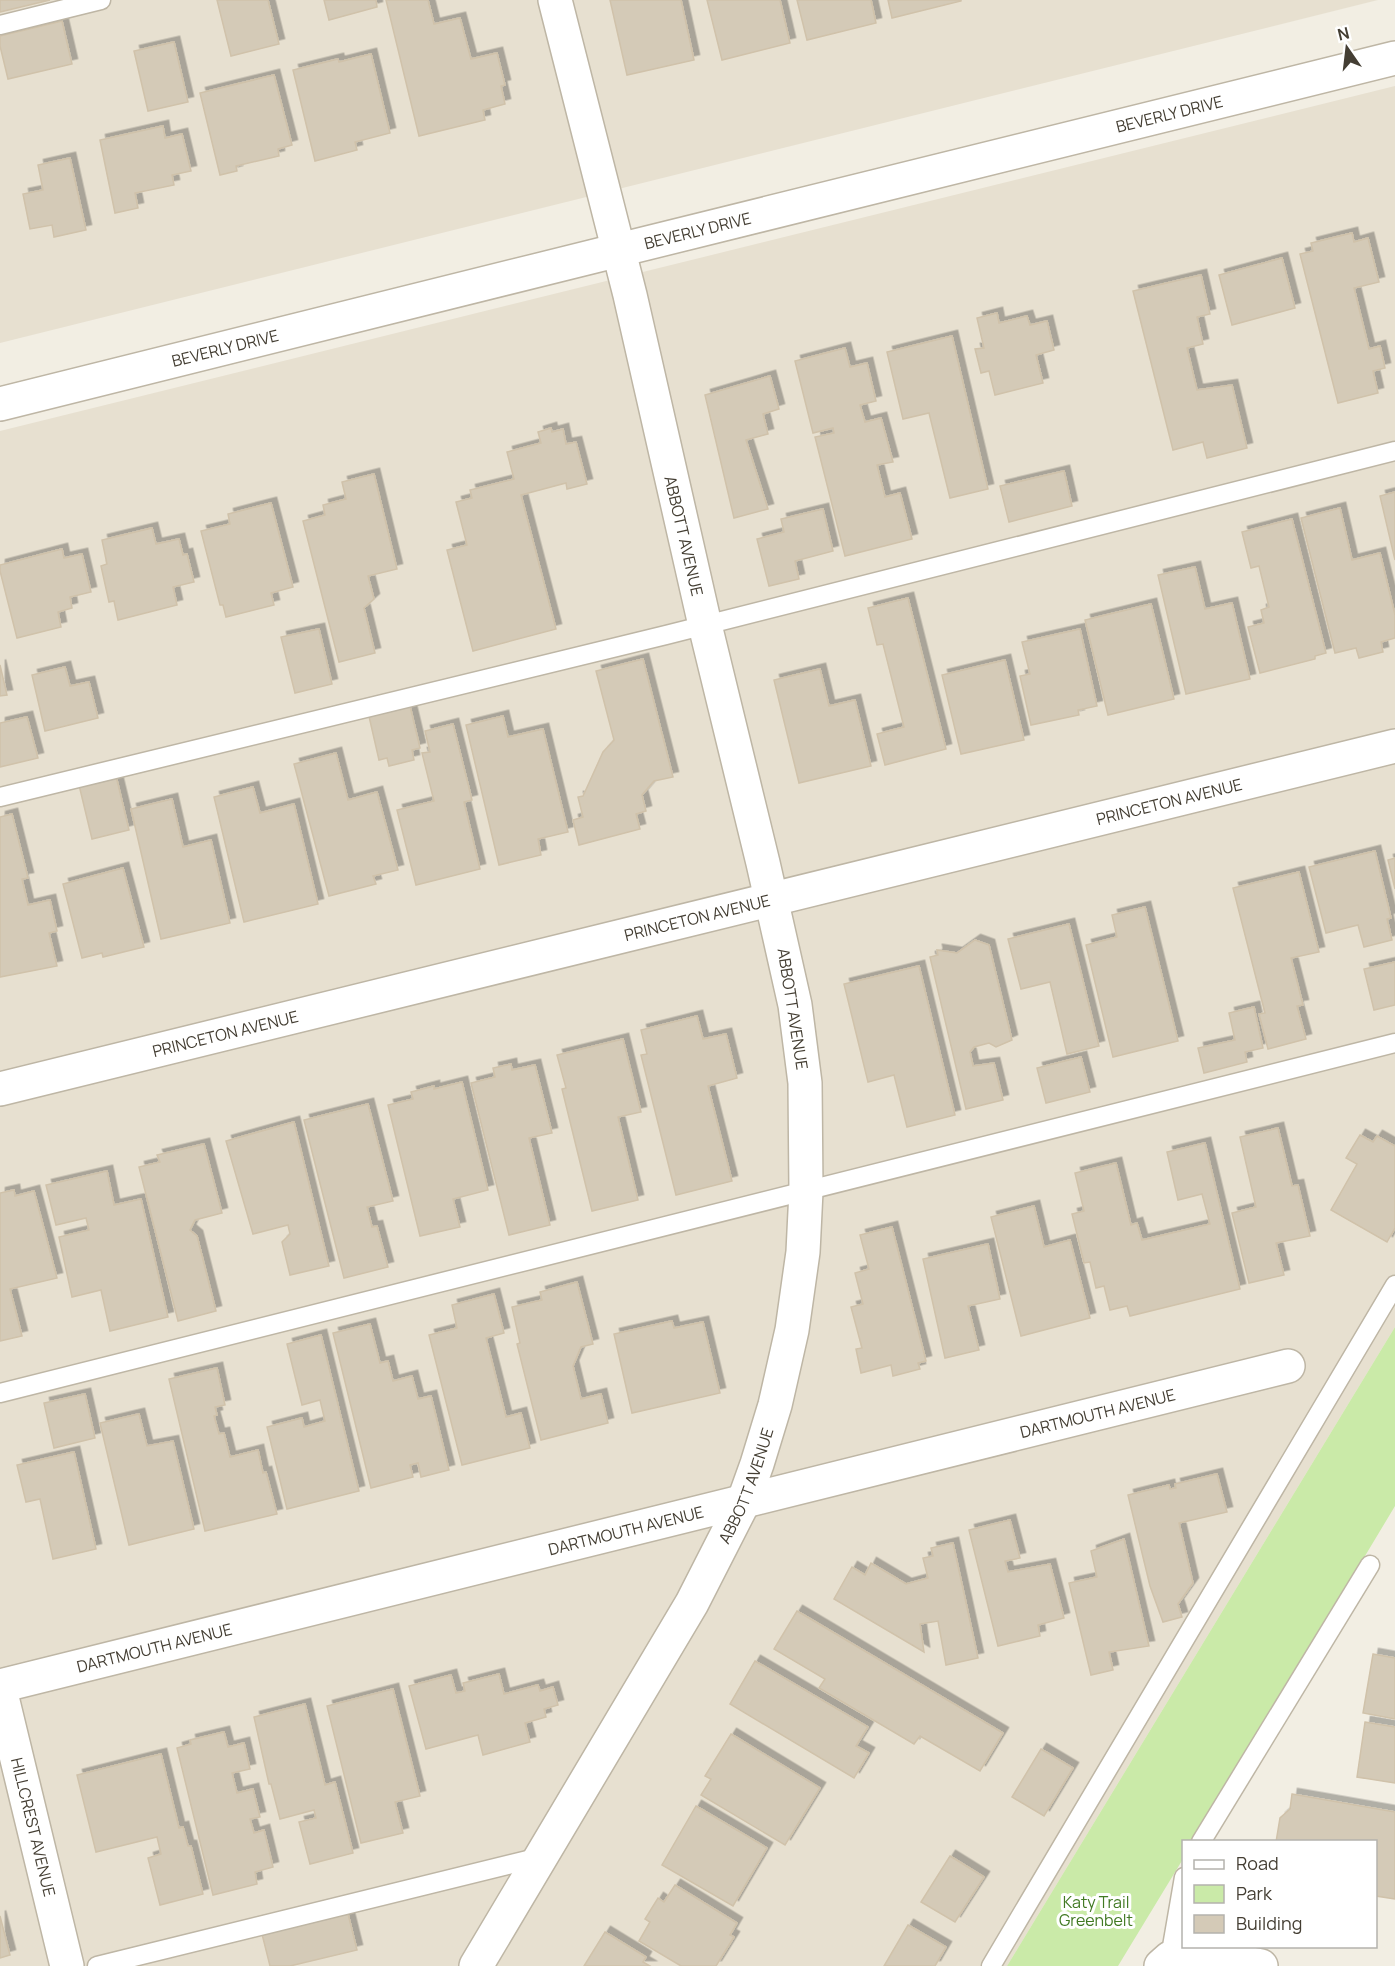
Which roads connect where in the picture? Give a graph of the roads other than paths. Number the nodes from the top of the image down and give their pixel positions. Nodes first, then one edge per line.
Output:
1 (100, 0) edge
2 (555, 0) edge
3 (0, 25) edge
4 (1395, 58) edge
5 (619, 250) junction
6 (0, 404) edge
7 (1395, 451) edge
8 (705, 625) junction
9 (1395, 746) edge
10 (0, 796) edge
11 (772, 900) junction
12 (1395, 1043) edge
13 (0, 1089) edge
14 (806, 1191) junction
15 (1395, 1285) edge
16 (1288, 1366) dead end
17 (0, 1393) edge
18 (743, 1503) junction
19 (1370, 1564) dead end
20 (0, 1688) edge
21 (1202, 1840) edge
22 (540, 1857) junction
23 (1182, 1886) edge
24 (1165, 1962) edge
25 (67, 1966) edge
26 (97, 1966) edge
27 (476, 1966) edge
28 (991, 1966) edge
29 (1262, 1966) edge

1 - 3 lane
2 - 5 street, ABBOTT AVENUE
4 - 5 street, BEVERLY DRIVE
5 - 6 street, BEVERLY DRIVE
5 - 8 street, ABBOTT AVENUE
7 - 8 lane
8 - 10 lane
8 - 11 street, ABBOTT AVENUE
9 - 11 street, PRINCETON AVENUE
11 - 13 street, PRINCETON AVENUE
11 - 14 street, ABBOTT AVENUE
12 - 14 lane
14 - 17 lane
14 - 18 street, ABBOTT AVENUE
15 - 28 lane
16 - 18 street, DARTMOUTH AVENUE
18 - 20 street, DARTMOUTH AVENUE
18 - 22 street, ABBOTT AVENUE
19 - 21 lane
20 - 25 street, HILLCREST AVENUE
22 - 26 lane
22 - 27 street, ABBOTT AVENUE
23 - 24 lane
24 - 29 street

